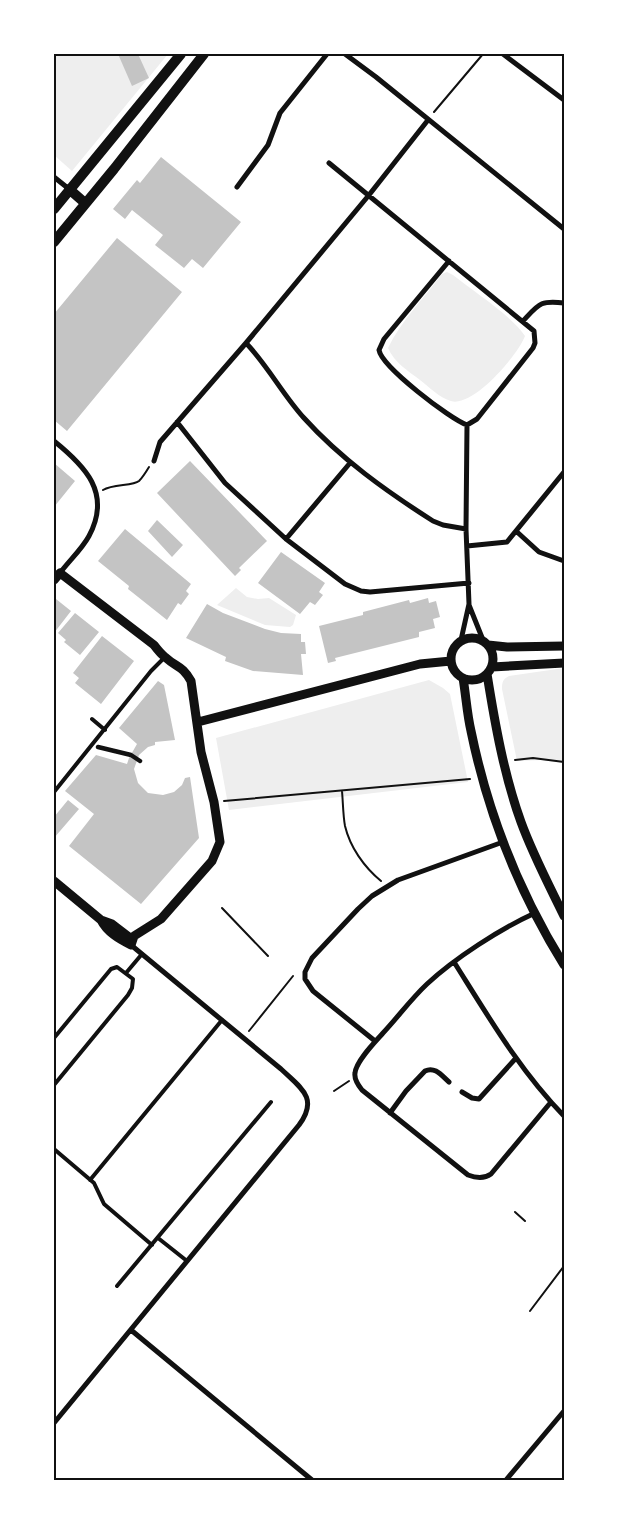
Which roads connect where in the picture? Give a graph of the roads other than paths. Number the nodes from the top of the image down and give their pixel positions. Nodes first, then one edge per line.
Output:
1 (181, 54) edge
2 (204, 54) edge
3 (327, 54) edge
4 (345, 54) edge
5 (504, 54) edge
6 (564, 100) edge
7 (428, 120) junction
8 (330, 163) dead end
9 (54, 177) edge
10 (237, 187) dead end
11 (69, 189) junction
12 (369, 195) junction
13 (85, 203) junction
14 (54, 208) edge
15 (564, 229) edge
16 (54, 242) edge
17 (448, 261) junction
18 (564, 303) edge
19 (523, 320) junction
20 (246, 343) junction
21 (177, 422) junction
22 (467, 425) junction
23 (54, 440) edge
24 (154, 461) road end
25 (350, 463) junction
26 (564, 472) edge
27 (466, 529) junction
28 (516, 531) junction
29 (286, 539) junction
30 (467, 546) junction
31 (564, 561) edge
32 (60, 573) junction
33 (54, 580) edge
34 (469, 583) junction
35 (469, 604) junction
36 (461, 640) junction
37 (485, 642) junction
38 (564, 646) edge
39 (165, 658) junction
40 (450, 661) junction
41 (564, 664) edge
42 (490, 670) junction
43 (463, 678) junction
44 (92, 720) dead end
45 (198, 722) junction
46 (105, 730) junction
47 (98, 747) dead end
48 (140, 761) dead end
49 (54, 792) edge
50 (503, 842) junction
51 (54, 881) edge
52 (561, 902) edge
53 (535, 913) junction
54 (564, 916) edge
55 (101, 920) junction
56 (120, 930) junction
57 (140, 932) junction
58 (131, 945) junction
59 (142, 953) junction
60 (454, 962) junction
61 (564, 965) edge
62 (126, 973) junction
63 (222, 1020) junction
64 (54, 1038) edge
65 (376, 1041) junction
66 (516, 1058) junction
67 (450, 1082) dead end
68 (54, 1085) edge
69 (462, 1092) dead end
70 (271, 1102) dead end
71 (551, 1102) junction
72 (390, 1113) junction
73 (564, 1116) edge
74 (54, 1150) edge
75 (90, 1180) junction
76 (158, 1238) junction
77 (152, 1245) junction
78 (187, 1261) junction
79 (117, 1286) dead end
80 (131, 1330) junction
81 (564, 1410) edge
82 (54, 1423) edge
83 (312, 1480) edge
84 (506, 1480) edge

1 - 11 main road
2 - 13 main road
3 - 10 street
4 - 7 street
5 - 6 street
7 - 12 street
7 - 15 street
8 - 12 street
9 - 11 street
11 - 13 main road
11 - 14 main road
12 - 17 street
12 - 20 street
13 - 16 main road
17 - 19 street
17 - 22 street
18 - 19 street
19 - 22 street
20 - 21 street
20 - 25 street
21 - 24 street
21 - 29 street
22 - 27 street
23 - 32 street
25 - 27 street
25 - 29 street
26 - 28 street
27 - 30 street
28 - 30 street
28 - 31 street
29 - 34 street
30 - 34 street
32 - 33 street
32 - 39 street
34 - 35 street
35 - 36 street
35 - 37 street
36 - 37 street
36 - 40 street
37 - 38 street
37 - 42 street
39 - 45 street
39 - 46 lane
40 - 43 street
40 - 45 street
41 - 42 street
42 - 43 street
42 - 52 street
43 - 50 street
44 - 46 lane
45 - 57 street
46 - 49 lane
47 - 48 street
50 - 53 street
50 - 65 street
51 - 55 street
52 - 54 street
53 - 60 street
53 - 61 street
55 - 56 street
55 - 58 street
56 - 57 street
56 - 58 street
57 - 58 street
58 - 59 street
59 - 62 lane
59 - 63 street
60 - 65 street
60 - 66 street
62 - 64 lane
62 - 68 lane
63 - 75 lane
63 - 78 street
65 - 72 street
66 - 69 street
66 - 71 street
67 - 72 street
70 - 76 lane
71 - 72 street
71 - 73 street
74 - 75 lane
75 - 77 lane
76 - 77 lane
76 - 78 lane
77 - 79 lane
78 - 80 street
80 - 82 street
80 - 83 street
81 - 84 street

